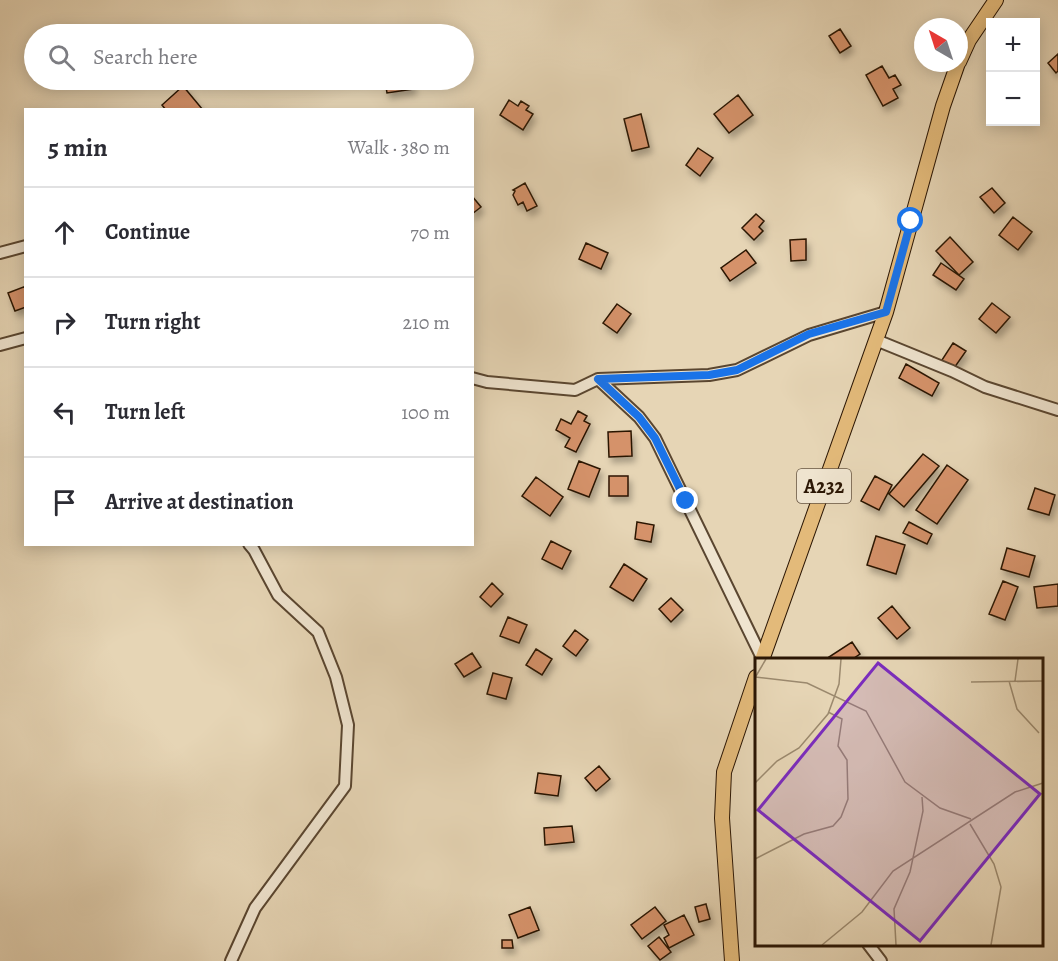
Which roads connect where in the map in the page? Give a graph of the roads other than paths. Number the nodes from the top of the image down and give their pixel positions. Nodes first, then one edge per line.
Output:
1 (996, 0) edge
2 (968, 42) edge
3 (955, 72) edge
4 (24, 247) edge
5 (0, 253) edge
6 (886, 312) junction
7 (24, 339) edge
8 (876, 340) junction
9 (0, 345) edge
10 (474, 378) edge
11 (598, 379) junction
12 (1058, 410) edge
13 (251, 546) edge
14 (763, 658) edge
15 (763, 658) edge
16 (755, 680) edge
17 (869, 946) edge
18 (231, 961) edge
19 (732, 961) edge
20 (881, 961) edge

1 - 2 main road, A232
3 - 6 main road, A232
4 - 5 street
6 - 8 main road, A232
6 - 11 street
7 - 9 street
8 - 12 street
8 - 14 main road, A232
10 - 11 street
11 - 15 street
13 - 18 street
16 - 19 main road
17 - 20 street

